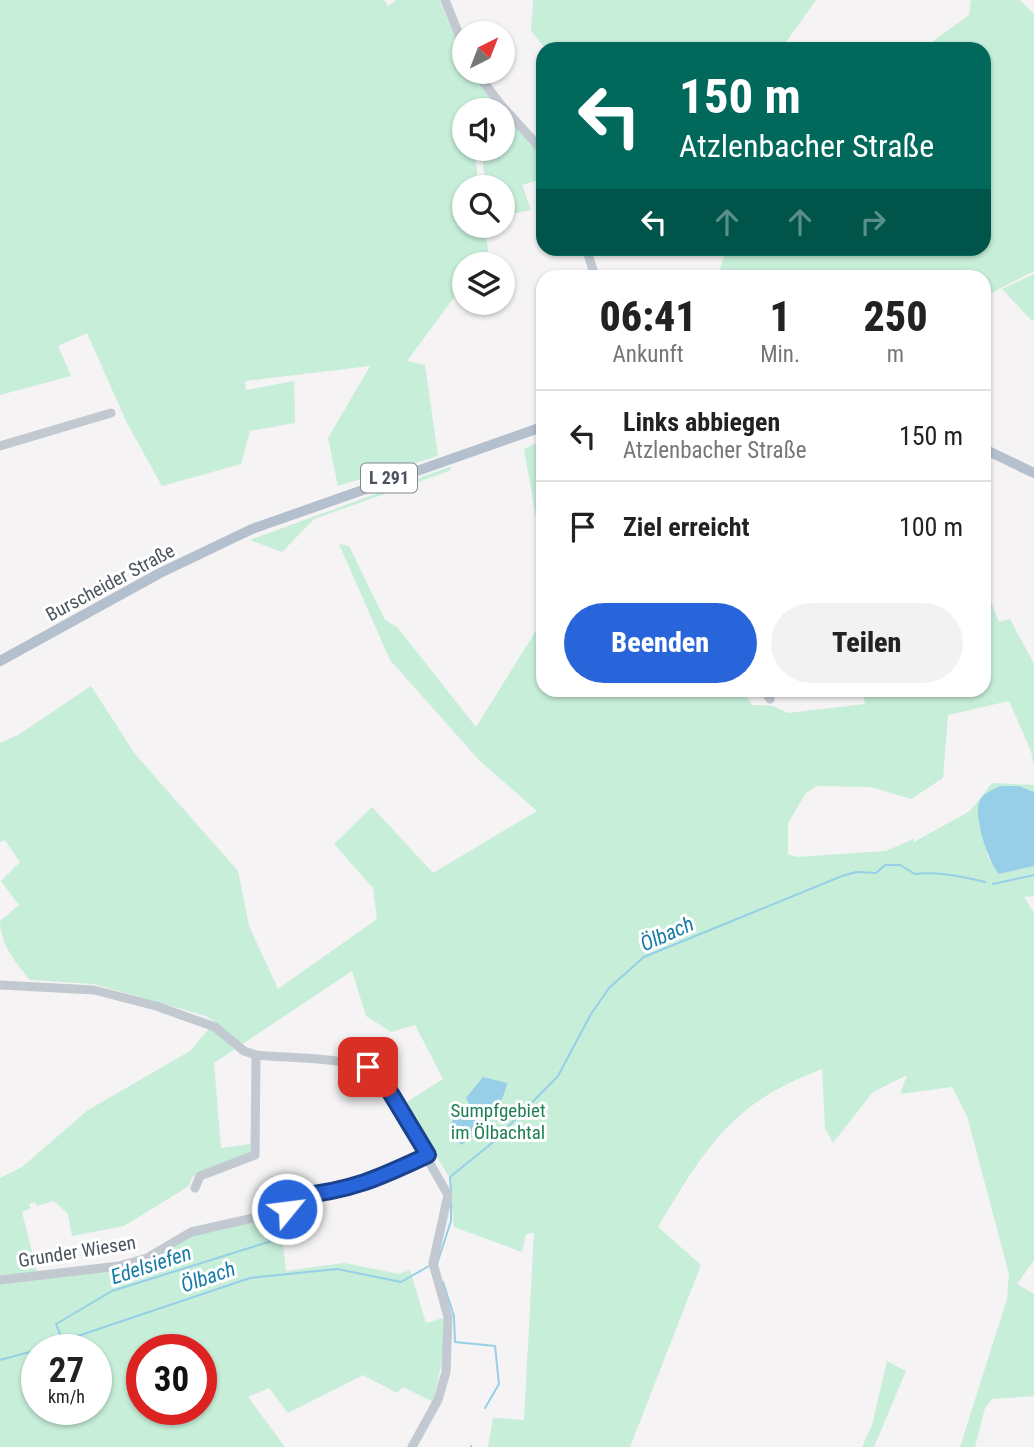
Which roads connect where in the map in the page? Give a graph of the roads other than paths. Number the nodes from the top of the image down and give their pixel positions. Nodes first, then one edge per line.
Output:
1 (445, 0) edge
2 (453, 21) edge
3 (485, 84) edge
4 (536, 143) edge
5 (111, 413) dead end
6 (536, 429) edge
7 (0, 446) edge
8 (991, 452) edge
9 (1034, 473) edge
10 (0, 661) edge
11 (0, 985) edge
12 (256, 1055) junction
13 (428, 1155) junction
14 (195, 1188) dead end
15 (0, 1280) edge
16 (412, 1447) edge

1 - 2 street
3 - 4 street
5 - 7 street
6 - 10 main road, Burscheider Straße / L 291
8 - 9 main road
11 - 12 street
12 - 13 street
12 - 14 street
13 - 15 street, Grunder Wiesen
13 - 16 street

